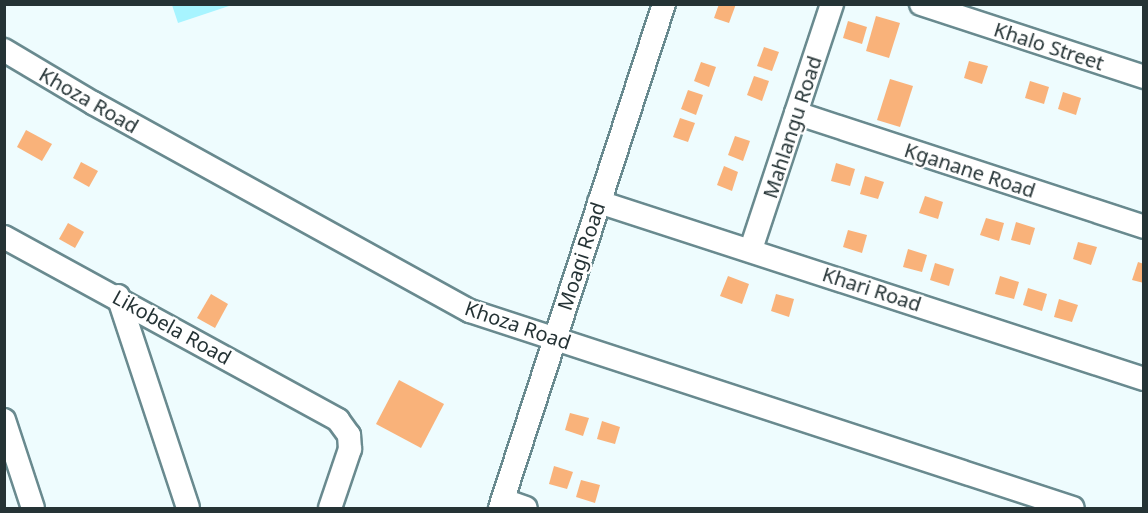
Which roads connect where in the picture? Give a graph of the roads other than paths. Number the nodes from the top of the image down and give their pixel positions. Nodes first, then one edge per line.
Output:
1 (664, 4) edge
2 (832, 4) edge
3 (921, 4) edge
4 (4, 50) edge
5 (1143, 77) edge
6 (796, 113) junction
7 (599, 201) junction
8 (1143, 227) edge
9 (4, 237) edge
10 (751, 249) junction
11 (118, 296) junction
12 (555, 339) junction
13 (1143, 379) edge
14 (4, 420) edge
15 (501, 505) edge
16 (33, 508) edge
17 (188, 508) edge
18 (330, 508) edge
19 (526, 508) edge
20 (1073, 508) edge

1 - 7 street, Moagi Road
2 - 6 street, Mahlangu Road
3 - 5 street, Khalo Street
4 - 12 street, Khoza Road
6 - 8 street, Kganane Road
6 - 10 street, Mahlangu Road
7 - 10 street, Khari Road
7 - 12 street, Moagi Road
9 - 11 street, Likobela Road
10 - 13 street, Khari Road
11 - 17 street
11 - 18 street, Likobela Road
12 - 15 street, Moagi Road
12 - 20 street, Khoza Road
14 - 16 street
15 - 19 street

